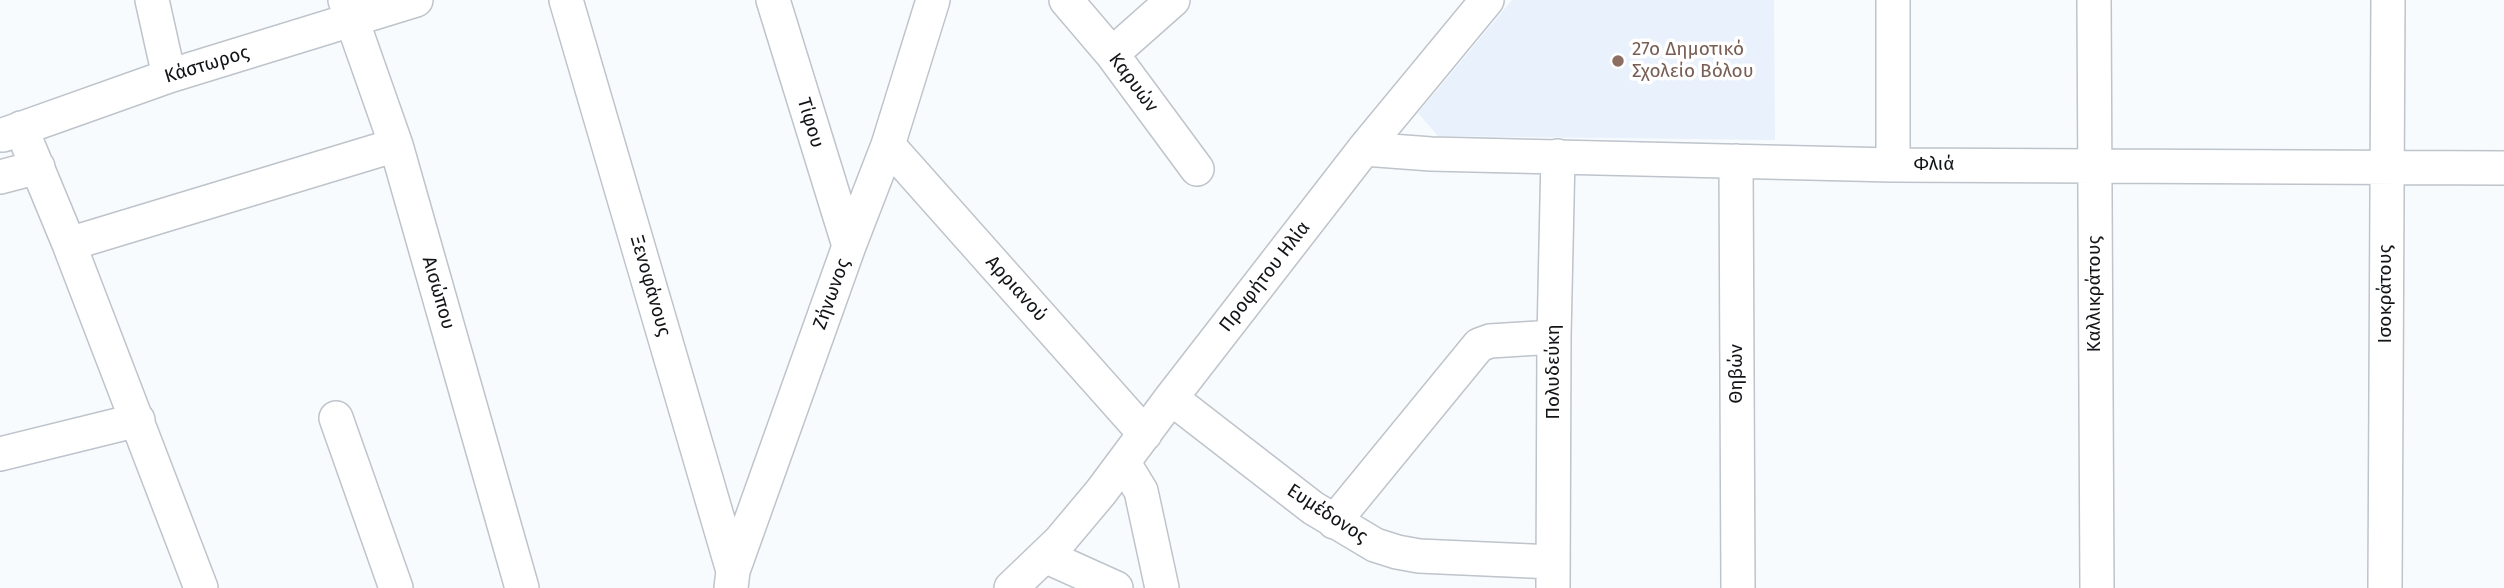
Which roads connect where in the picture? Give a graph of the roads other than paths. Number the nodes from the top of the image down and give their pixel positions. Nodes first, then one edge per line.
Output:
1 (152, 0) edge
2 (416, 0) edge
3 (566, 0) edge
4 (773, 0) edge
5 (933, 0) edge
6 (1066, 0) edge
7 (1173, 0) edge
8 (1487, 0) edge
9 (1893, 0) edge
10 (2094, 0) edge
11 (2388, 0) edge
12 (349, 10) edge
13 (1112, 54) junction
14 (169, 76) junction
15 (11, 132) edge
16 (396, 145) junction
17 (888, 145) junction
18 (1364, 149) junction
19 (1558, 156) junction
20 (1736, 161) junction
21 (1893, 165) junction
22 (2094, 166) junction
23 (38, 167) junction
24 (2387, 167) junction
25 (2504, 168) edge
26 (1197, 169) dead end
27 (0, 177) edge
28 (69, 244) junction
29 (849, 246) junction
30 (1553, 337) junction
31 (1171, 398) junction
32 (336, 418) dead end
33 (138, 420) junction
34 (1145, 434) junction
35 (0, 454) edge
36 (1124, 463) junction
37 (1334, 522) junction
38 (1045, 556) junction
39 (1553, 575) edge
40 (732, 580) edge
41 (201, 588) edge
42 (396, 588) edge
43 (522, 588) edge
44 (1011, 588) edge
45 (1116, 588) edge
46 (1161, 588) edge
47 (1738, 588) edge
48 (2097, 588) edge
49 (2385, 588) edge

1 - 14 street
2 - 12 street, Κάστωρος
3 - 40 street, Ξενοφάνους
4 - 29 street, Τίφου
5 - 17 street, Ζήνωνος
6 - 13 street, Καρυών
7 - 13 street
8 - 18 street, Προφήτου Ηλία
9 - 21 street
10 - 22 street, Καλλικράτους
11 - 24 street, Ισοκράτους
12 - 14 street, Κάστωρος
12 - 16 street, Αισώπου
13 - 26 street, Καρυών
14 - 15 street, Κάστωρος
15 - 23 street
16 - 28 street
16 - 43 street, Αισώπου
17 - 29 street, Ζήνωνος
17 - 34 street, Αρριανού
18 - 19 street, Φλιά
18 - 31 street, Προφήτου Ηλία
19 - 20 street, Φλιά
19 - 30 street, Πολυδεύκη
20 - 21 street, Φλιά
20 - 47 street, Θηβών
21 - 22 street, Φλιά
22 - 24 street, Φλιά
22 - 48 street, Καλλικράτους
23 - 27 street
23 - 28 street
24 - 25 street, Φλιά
24 - 49 street, Ισοκράτους
28 - 33 street
29 - 40 street, Ζήνωνος
30 - 37 street
30 - 39 street, Πολυδεύκη
31 - 34 street, Προφήτου Ηλία
31 - 37 street, Ευμέδονος
32 - 42 street
33 - 35 street
33 - 41 street
34 - 36 street, Προφήτου Ηλία
36 - 38 street, Προφήτου Ηλία
36 - 46 street
37 - 39 street, Ευμέδονος
38 - 44 street, Προφήτου Ηλία
38 - 45 street

